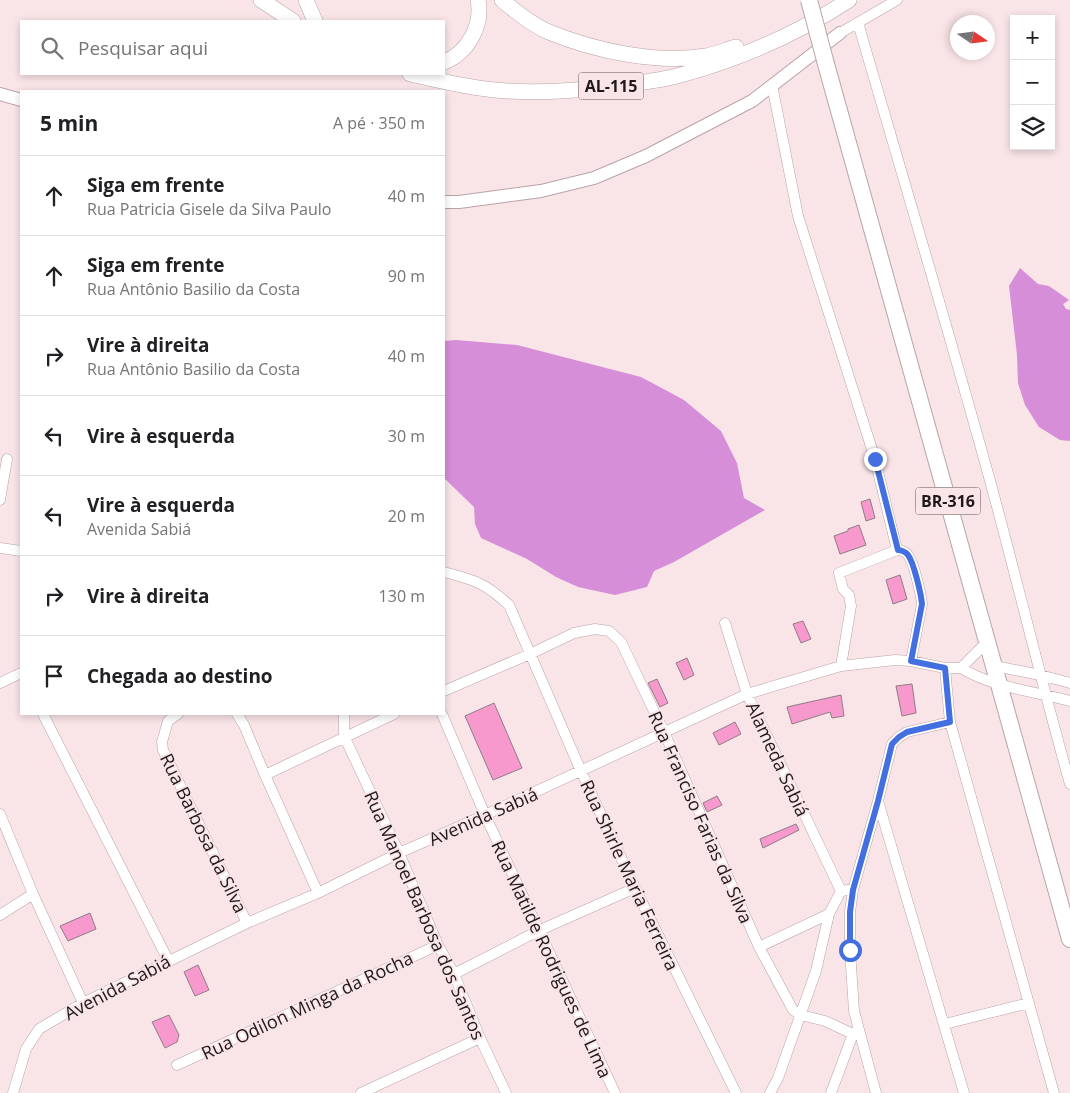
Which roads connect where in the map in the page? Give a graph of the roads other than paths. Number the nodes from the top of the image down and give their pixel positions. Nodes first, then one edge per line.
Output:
1 (261, 0) edge
2 (306, 0) edge
3 (478, 0) edge
4 (502, 0) edge
5 (809, 0) edge
6 (850, 0) edge
7 (896, 0) edge
8 (291, 20) edge
9 (314, 20) edge
10 (858, 23) junction
11 (804, 28) junction
12 (840, 34) joint
13 (445, 61) edge
14 (415, 75) edge
15 (772, 85) junction
16 (0, 94) edge
17 (20, 100) edge
18 (445, 202) edge
19 (7, 459) dead end
20 (0, 500) edge
21 (0, 548) edge
22 (898, 550) junction
23 (20, 551) edge
24 (445, 572) edge
25 (725, 623) dead end
26 (987, 642) junction
27 (530, 654) junction
28 (911, 661) junction
29 (841, 666) junction
30 (995, 666) junction
31 (945, 668) junction
32 (961, 668) junction
33 (20, 674) edge
34 (1040, 675) junction
35 (0, 684) edge
36 (999, 684) junction
37 (1070, 684) edge
38 (445, 691) edge
39 (747, 694) junction
40 (1044, 694) junction
41 (1070, 701) edge
42 (44, 715) edge
43 (177, 715) edge
44 (238, 715) edge
45 (344, 715) edge
46 (392, 715) edge
47 (442, 715) edge
48 (950, 722) junction
49 (664, 732) junction
50 (344, 736) junction
51 (581, 771) junction
52 (265, 775) junction
53 (1070, 784) edge
54 (878, 801) junction
55 (0, 814) edge
56 (485, 816) junction
57 (399, 853) junction
58 (635, 888) junction
59 (853, 890) junction
60 (841, 891) junction
61 (318, 893) junction
62 (33, 894) junction
63 (829, 914) junction
64 (0, 915) edge
65 (247, 922) junction
66 (538, 931) junction
67 (1070, 938) edge
68 (438, 945) junction
69 (759, 947) junction
70 (168, 960) junction
71 (454, 974) junction
72 (82, 1003) junction
73 (1029, 1003) junction
74 (801, 1015) junction
75 (945, 1024) junction
76 (855, 1031) junction
77 (480, 1038) junction
78 (177, 1065) dead end
79 (13, 1093) edge
80 (361, 1093) edge
81 (506, 1093) edge
82 (615, 1093) edge
83 (736, 1093) edge
84 (770, 1093) edge
85 (831, 1093) edge
86 (876, 1093) edge
87 (964, 1093) edge
88 (1054, 1093) edge

1 - 8 main road
2 - 9 main road
3 - 13 main road
4 - 11 main road
5 - 26 highway, BR-316, bridge
6 - 11 main road
7 - 10 street
10 - 12 street
10 - 34 street
11 - 14 main road, AL-115
12 - 15 street
15 - 18 street
15 - 22 street
16 - 17 street
19 - 20 street
21 - 23 street
22 - 28 street
22 - 29 street
24 - 27 street, Rua Shirle Maria Ferreira
25 - 39 street, Alameda Sabiá
26 - 30 highway, BR-316
26 - 32 street
27 - 38 street
27 - 49 street, Rua Franciso Farias da Silva
27 - 51 street, Rua Shirle Maria Ferreira
28 - 29 street, Avenida Sabiá
28 - 31 street, Avenida Sabiá
29 - 39 street, Avenida Sabiá
30 - 34 street
30 - 36 highway, BR-316
31 - 32 street, Avenida Sabiá
31 - 48 street
32 - 36 street
33 - 35 street
34 - 37 street
34 - 40 street
36 - 40 street
36 - 67 highway, BR-316
39 - 49 street, Avenida Sabiá
39 - 60 street, Alameda Sabiá
40 - 41 street
40 - 53 street
42 - 70 street
43 - 65 street, Rua Barbosa da Silva
44 - 52 street
45 - 50 street
46 - 50 street
47 - 56 street, Rua Matilde Rodrigues de Lima
48 - 54 street
48 - 73 street
49 - 51 street, Avenida Sabiá
49 - 69 street, Rua Franciso Farias da Silva
50 - 52 street
50 - 57 street, Rua Manoel Barbosa dos Santos
51 - 56 street, Avenida Sabiá
51 - 58 street, Rua Shirle Maria Ferreira
52 - 61 street
54 - 59 street
54 - 75 street
55 - 62 street
56 - 57 street, Avenida Sabiá
56 - 66 street, Rua Matilde Rodrigues de Lima
57 - 61 street, Avenida Sabiá
57 - 68 street, Rua Manoel Barbosa dos Santos
58 - 66 street
58 - 83 street, Rua Shirle Maria Ferreira
59 - 60 street
59 - 76 street
60 - 63 street
61 - 65 street, Avenida Sabiá
62 - 64 street
62 - 72 street
63 - 69 street
63 - 74 street
65 - 70 street, Avenida Sabiá
66 - 71 street
66 - 82 street, Rua Matilde Rodrigues de Lima
68 - 71 street, Rua Manoel Barbosa dos Santos
68 - 78 street, Rua Odilon Minga da Rocha
69 - 74 street, Rua Franciso Farias da Silva
70 - 72 street, Avenida Sabiá
71 - 77 street, Rua Manoel Barbosa dos Santos
72 - 79 street, Avenida Sabiá
73 - 75 street
73 - 88 street
74 - 76 street
74 - 84 street
75 - 87 street
76 - 85 street
76 - 86 street
77 - 80 street
77 - 81 street, Rua Manoel Barbosa dos Santos

